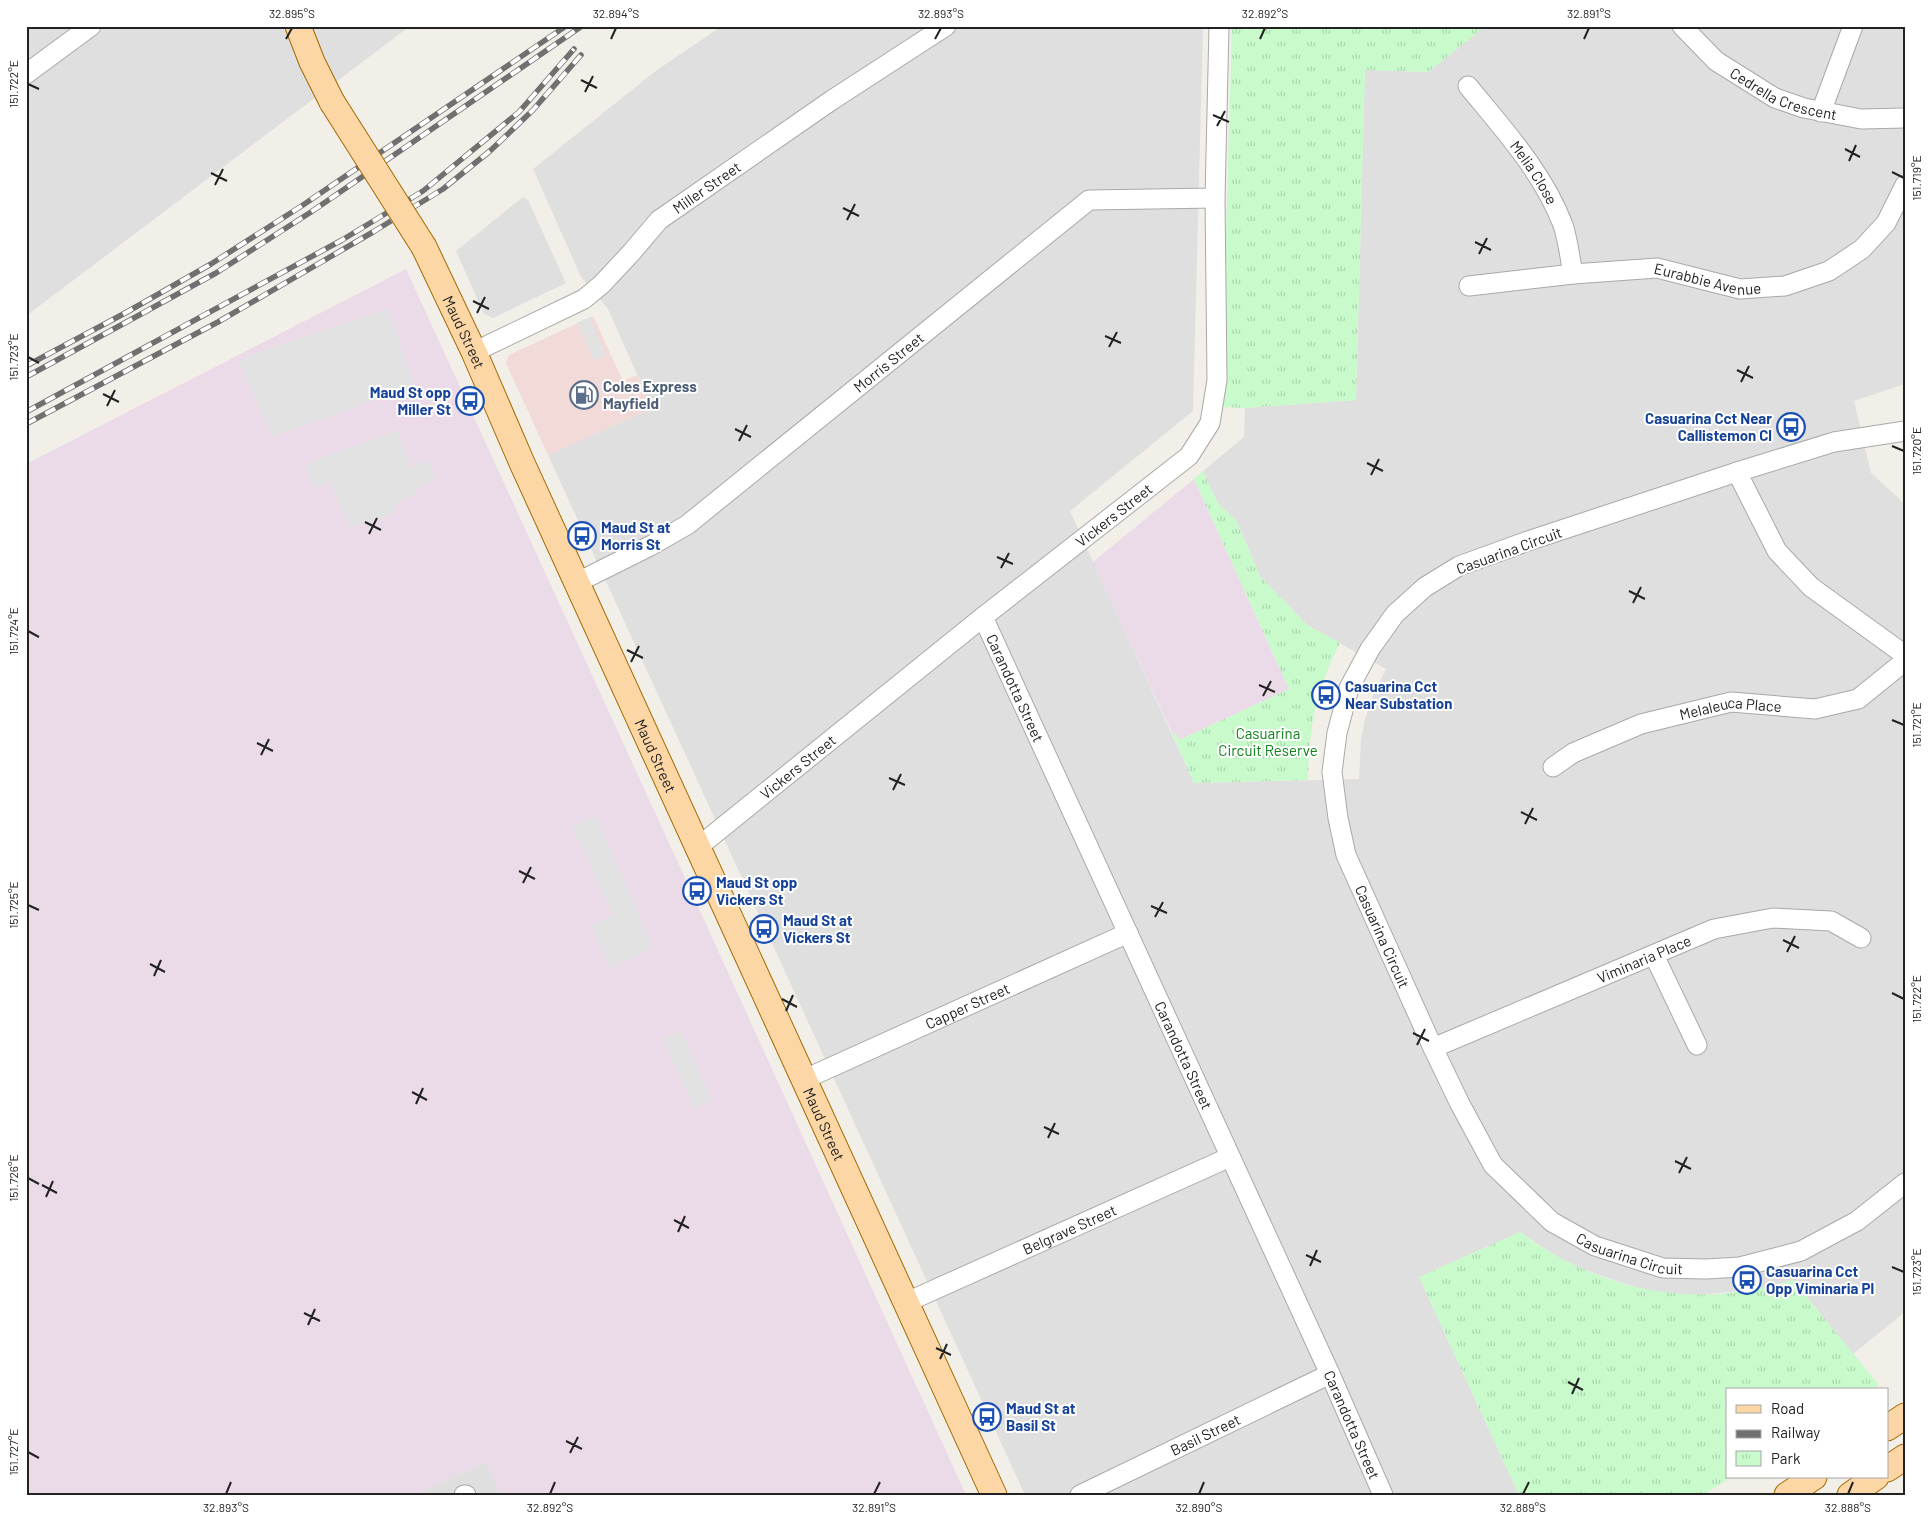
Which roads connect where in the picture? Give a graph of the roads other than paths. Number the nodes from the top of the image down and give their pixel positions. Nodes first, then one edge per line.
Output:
1 (91, 26) edge
2 (298, 26) edge
3 (946, 26) edge
4 (1218, 26) edge
5 (1682, 26) edge
6 (1853, 26) edge
7 (26, 74) edge
8 (1468, 86) dead end
9 (1821, 112) junction
10 (1905, 118) edge
11 (1905, 185) edge
12 (1214, 198) junction
13 (1572, 274) junction
14 (1469, 286) dead end
15 (474, 352) junction
16 (1905, 431) edge
17 (1737, 472) junction
18 (578, 582) junction
19 (983, 617) junction
20 (1905, 655) edge
21 (1905, 661) edge
22 (1553, 767) dead end
23 (698, 847) junction
24 (1128, 933) junction
25 (1862, 938) dead end
26 (1654, 955) junction
27 (1697, 1045) dead end
28 (1433, 1048) junction
29 (804, 1079) junction
30 (1230, 1157) junction
31 (1905, 1183) edge
32 (907, 1302) junction
33 (1330, 1374) junction
34 (1905, 1416) edge
35 (1888, 1427) edge
36 (1905, 1457) edge
37 (1888, 1468) edge
38 (1812, 1478) edge
39 (1875, 1478) edge
40 (994, 1495) edge
41 (1080, 1495) edge
42 (1383, 1495) edge
43 (1787, 1495) edge
44 (1850, 1495) edge

1 - 7 street
2 - 15 main road, Maud Street, bridge
3 - 15 street, Miller Street
4 - 12 street, Vickers Street
5 - 9 street, Cedrella Crescent
6 - 9 street
8 - 13 street, Melia Close
9 - 10 street, Cedrella Crescent
11 - 13 street, Eurabbie Avenue
12 - 18 street, Morris Street
12 - 19 street, Vickers Street
13 - 14 street, Eurabbie Avenue
15 - 18 main road, Maud Street
16 - 17 street, Casuarina Circuit
17 - 20 street
17 - 28 street, Casuarina Circuit
18 - 23 main road, Maud Street
19 - 23 street, Vickers Street
19 - 24 street, Carandotta Street
21 - 22 street, Melaleuca Place
23 - 29 main road, Maud Street
24 - 29 street, Capper Street
24 - 30 street, Carandotta Street
25 - 26 street, Viminaria Place
26 - 27 street
26 - 28 street, Viminaria Place
28 - 31 street, Casuarina Circuit
29 - 32 main road, Maud Street
30 - 32 street, Belgrave Street
30 - 33 street, Carandotta Street
32 - 40 main road, Maud Street
33 - 41 street, Basil Street
33 - 42 street, Carandotta Street
34 - 35 main road
36 - 37 main road
38 - 43 main road
39 - 44 main road

